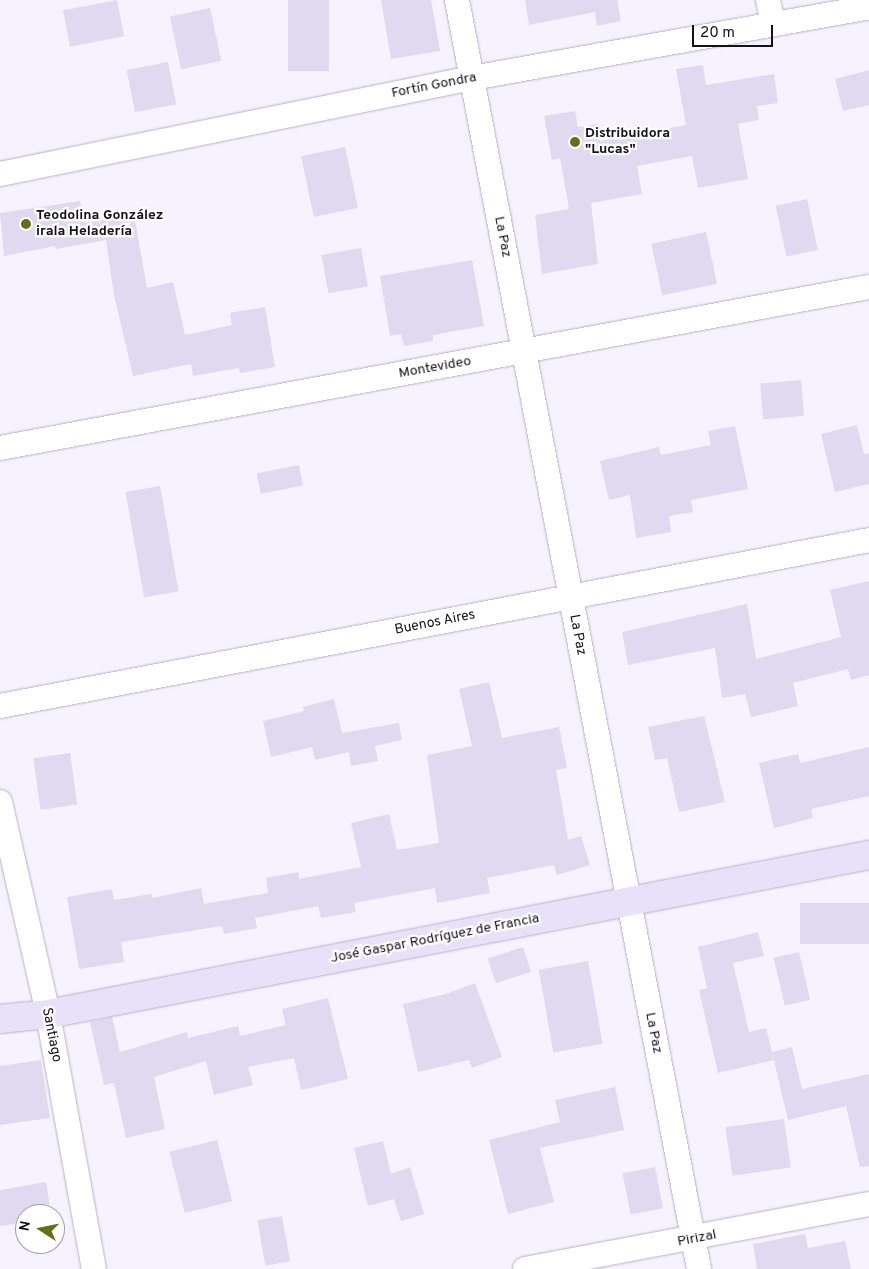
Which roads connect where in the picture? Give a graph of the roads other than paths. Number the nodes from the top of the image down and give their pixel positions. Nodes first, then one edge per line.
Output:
1 (457, 0) edge
2 (768, 0) edge
3 (869, 7) edge
4 (773, 24) junction
5 (472, 78) junction
6 (0, 174) edge
7 (869, 287) edge
8 (523, 351) junction
9 (0, 448) edge
10 (869, 540) edge
11 (570, 597) junction
12 (0, 706) edge
13 (0, 802) edge
14 (869, 855) edge
15 (627, 902) junction
16 (48, 1014) junction
17 (0, 1019) edge
18 (869, 1204) edge
19 (693, 1240) junction
20 (94, 1269) edge
21 (525, 1269) edge
22 (699, 1269) edge

1 - 5 street, La Paz
2 - 4 street
3 - 4 street, Fortín Gondra
4 - 5 street, Fortín Gondra
5 - 6 street, Fortín Gondra
5 - 8 street, La Paz
7 - 8 street, Montevideo
8 - 9 street, Montevideo
8 - 11 street, La Paz
10 - 11 street, Buenos Aires
11 - 12 street, Buenos Aires
11 - 15 street, La Paz
13 - 16 street, Santiago
14 - 15 street, José Gaspar Rodríguez de Francia
15 - 16 street, José Gaspar Rodríguez de Francia
15 - 19 street, La Paz
16 - 17 street, José Gaspar Rodríguez de Francia
16 - 20 street, Santiago
18 - 19 street, Pirizal
19 - 21 street, Pirizal
19 - 22 street, La Paz

